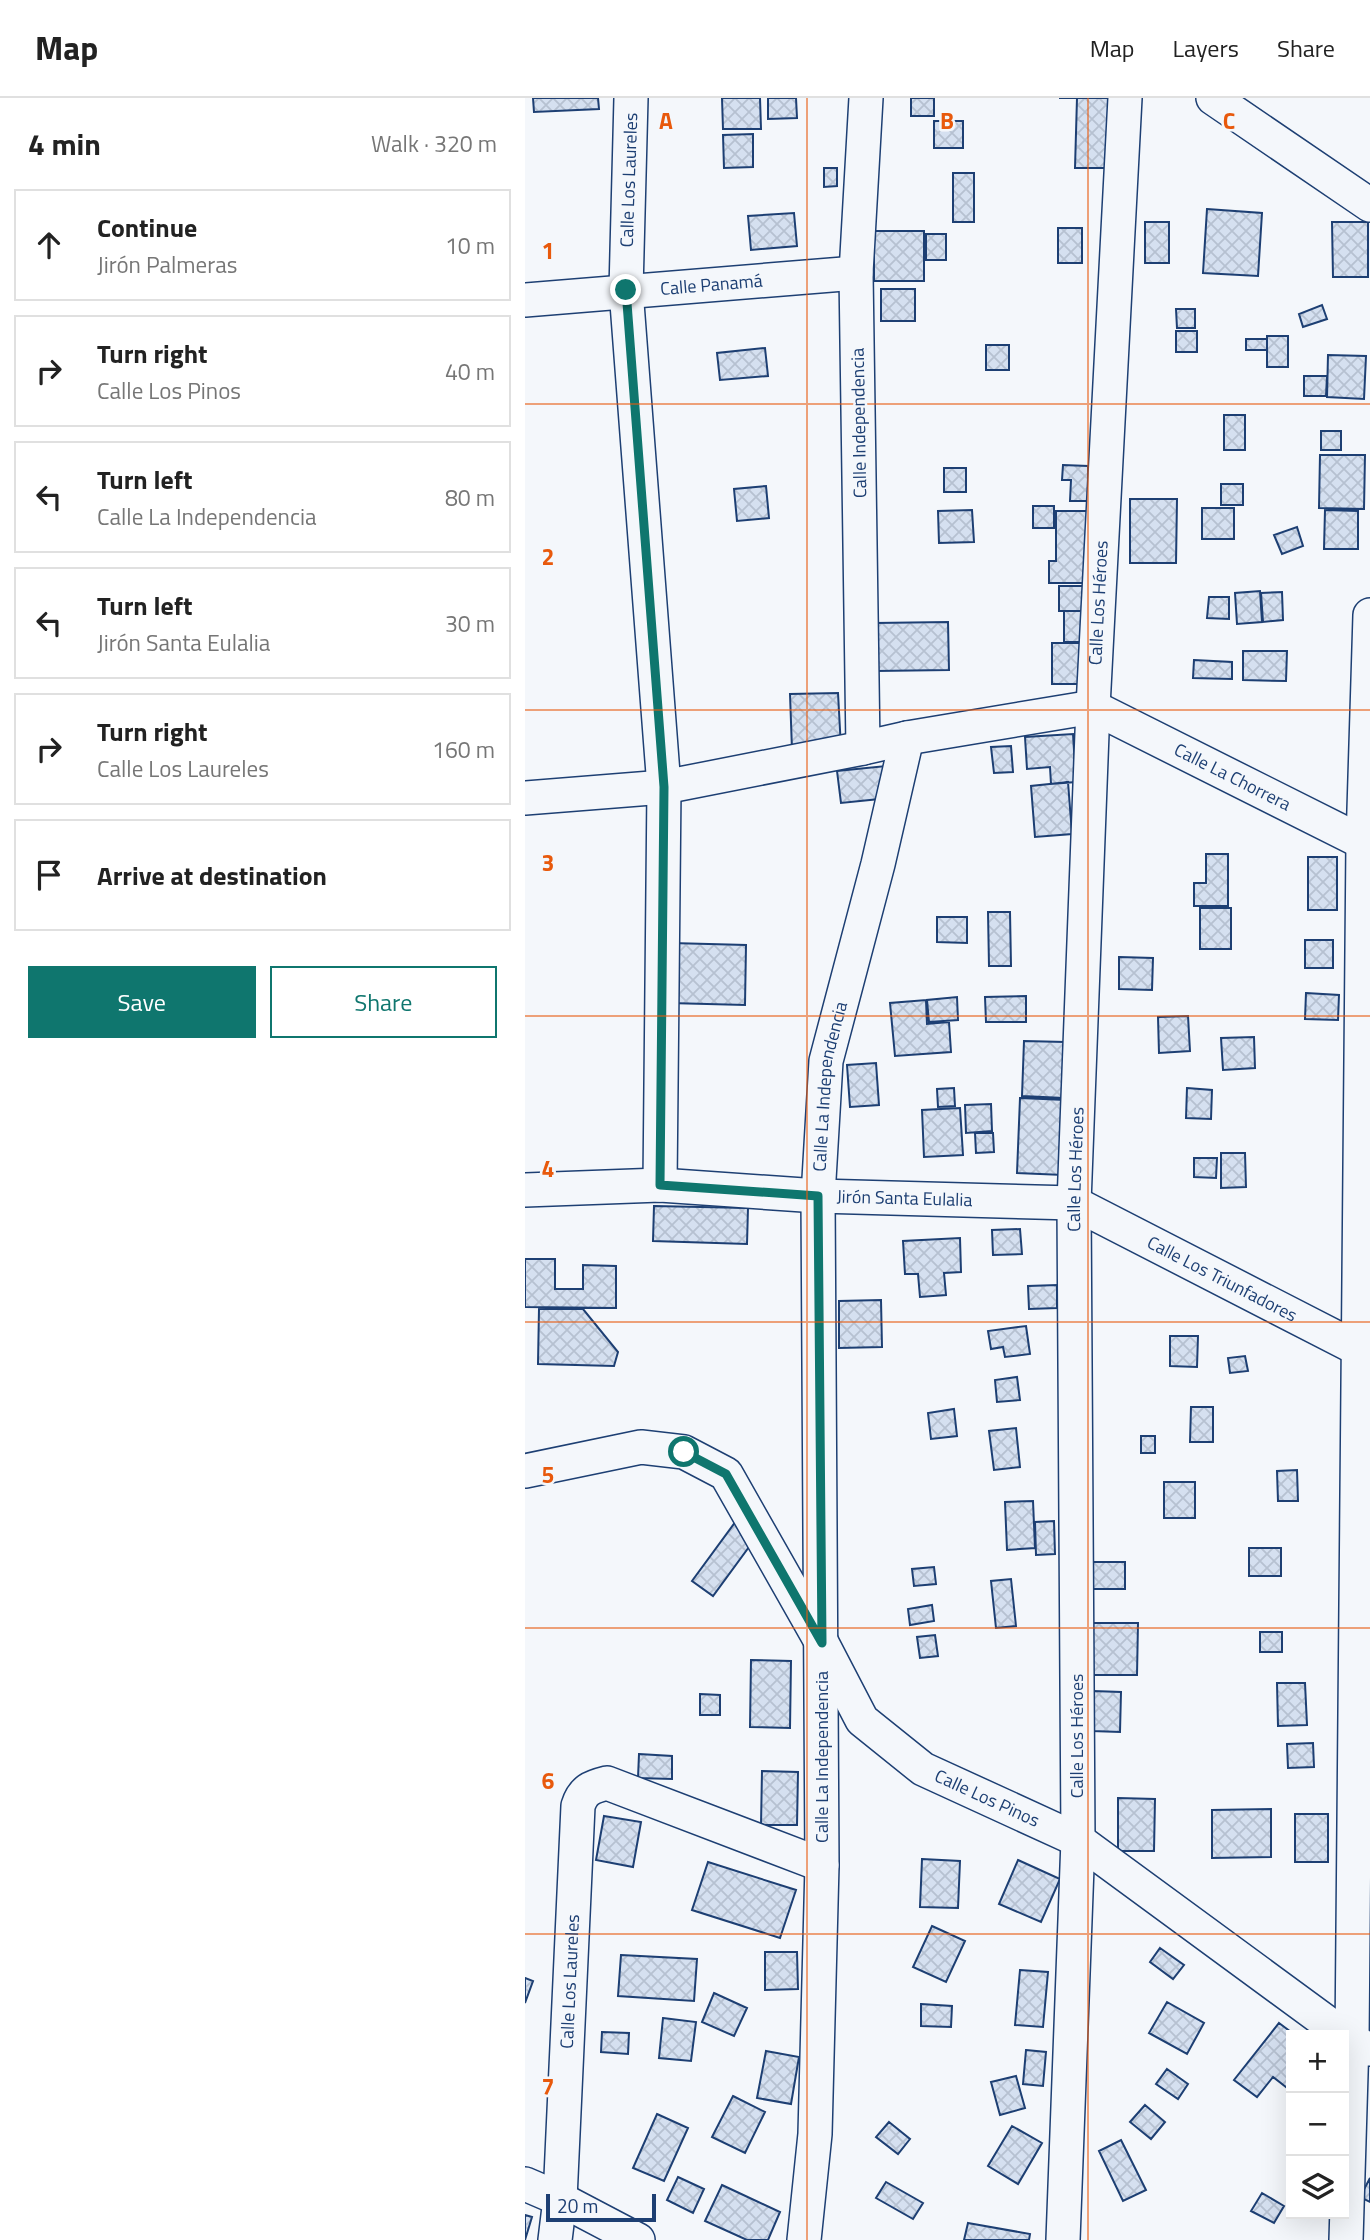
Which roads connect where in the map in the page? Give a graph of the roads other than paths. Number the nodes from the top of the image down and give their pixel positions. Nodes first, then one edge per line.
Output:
1 (631, 98) edge
2 (866, 98) edge
3 (1125, 98) edge
4 (1213, 98) edge
5 (1370, 205) edge
6 (856, 273) junction
7 (626, 290) junction
8 (525, 300) edge
9 (1370, 615) edge
10 (1093, 707) junction
11 (907, 738) junction
12 (863, 748) junction
13 (664, 787) junction
14 (525, 798) edge
15 (1366, 844) edge
16 (660, 1185) junction
17 (525, 1190) edge
18 (818, 1196) junction
19 (1074, 1202) junction
20 (1365, 1352) edge
21 (525, 1471) edge
22 (822, 1643) junction
23 (1078, 1840) junction
24 (822, 1865) junction
25 (1361, 2046) edge
26 (525, 2184) edge
27 (560, 2199) junction
28 (555, 2240) edge
29 (638, 2240) edge
30 (804, 2240) edge
31 (1063, 2240) edge
32 (1346, 2240) edge

1 - 7 street, Calle Los Laureles
2 - 6 street, Calle Independencia
3 - 10 street, Calle Los Héroes
4 - 5 street
6 - 7 street, Calle Panamá
6 - 12 street, Calle Independencia
7 - 8 street, Calle Panamá
7 - 13 street, Calle Los Laureles
9 - 15 street
10 - 11 street
10 - 15 street, Calle La Chorrera
10 - 19 street, Calle Los Héroes
11 - 12 street
11 - 18 street, Calle La Independencia
12 - 13 street
13 - 14 street
13 - 16 street, Calle Los Laureles
15 - 20 street
16 - 17 street, Jirón Santa Eulalia
16 - 18 street, Jirón Santa Eulalia
18 - 19 street, Jirón Santa Eulalia
18 - 22 street, Calle La Independencia
19 - 20 street, Calle Los Triunfadores
19 - 23 street, Calle Los Héroes
20 - 25 street
21 - 22 street, Calle Los Pinos
22 - 23 street, Calle Los Pinos
22 - 24 street, Calle La Independencia
23 - 25 street, Calle Los Pinos
23 - 31 street, Calle Los Héroes
24 - 27 street, Calle Los Laureles
24 - 30 street, Calle La Independencia
25 - 32 street
26 - 27 street
27 - 28 street, Calle Los Laureles
27 - 29 street

